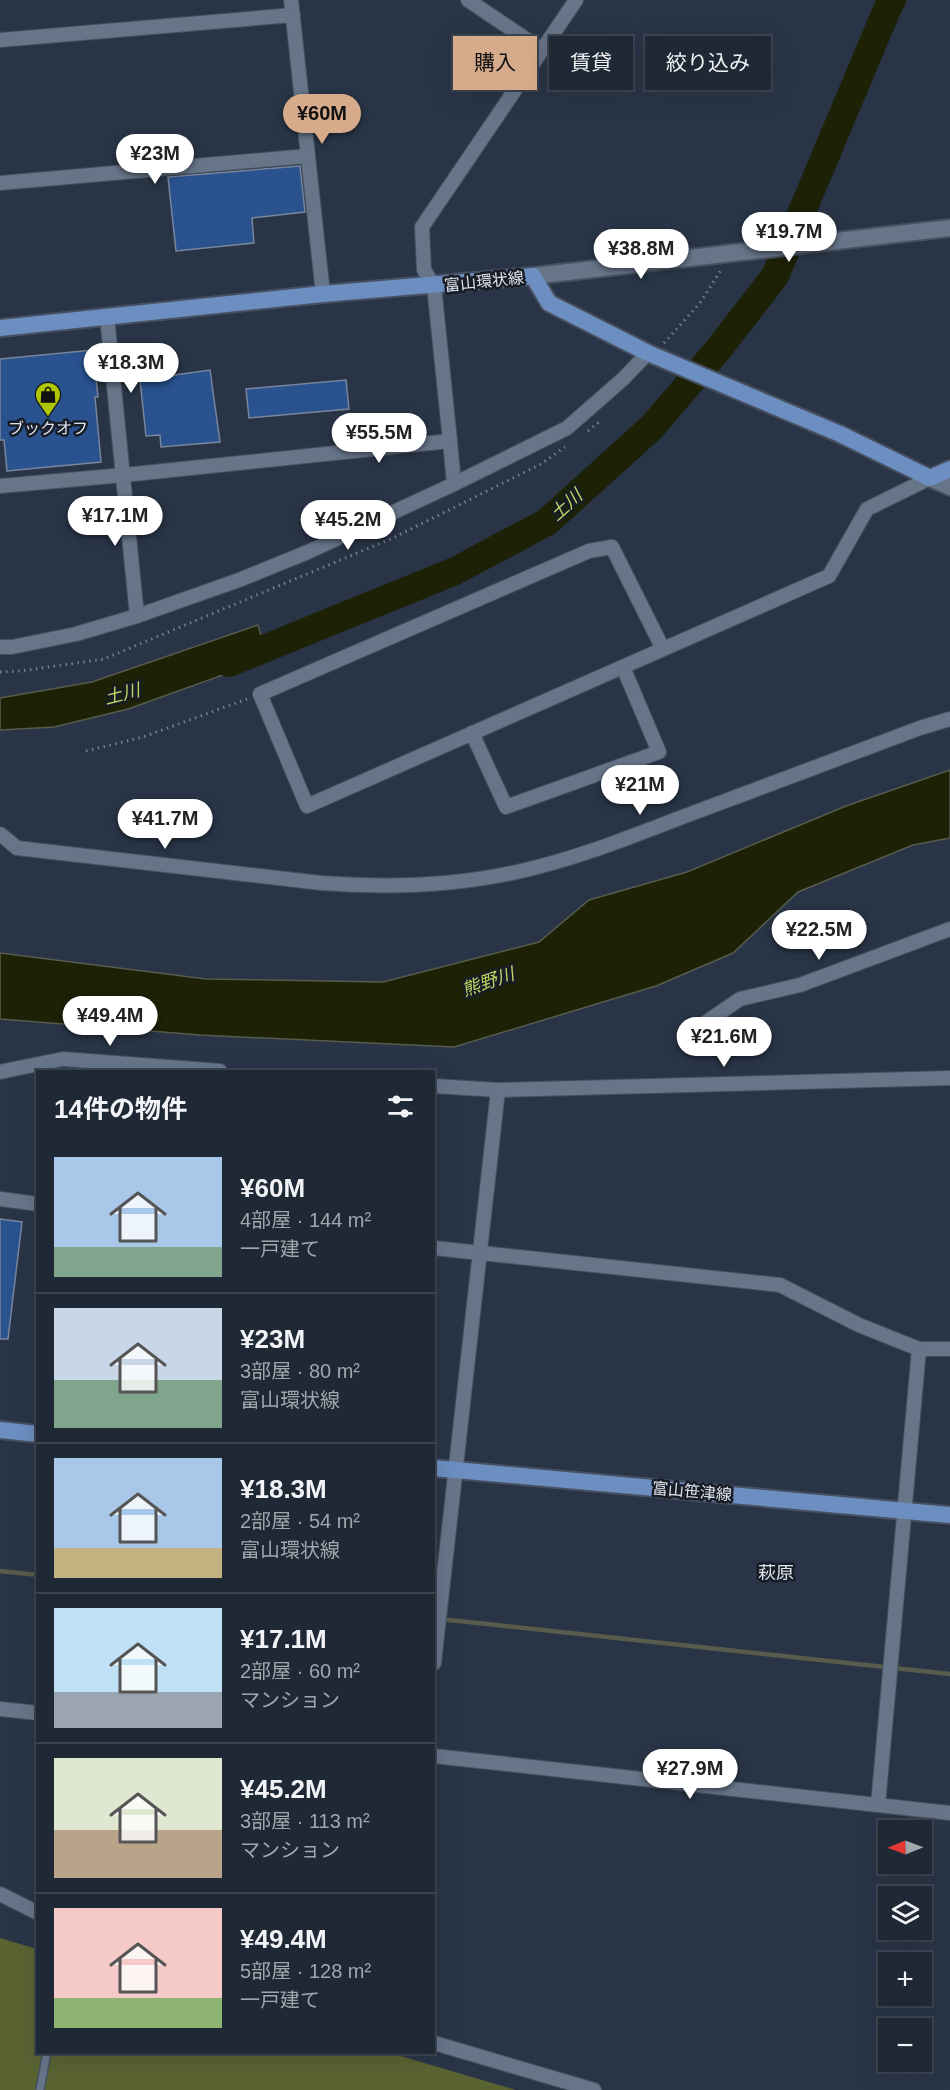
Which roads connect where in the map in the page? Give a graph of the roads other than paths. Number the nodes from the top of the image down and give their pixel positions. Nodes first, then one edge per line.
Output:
1 (291, 0) edge
2 (468, 0) edge
3 (576, 0) edge
4 (293, 15) junction
5 (0, 40) edge
6 (542, 50) junction
7 (308, 156) junction
8 (0, 183) edge
9 (950, 228) edge
10 (533, 276) junction
11 (434, 286) junction
12 (323, 294) junction
13 (107, 317) junction
14 (0, 328) edge
15 (653, 355) junction
16 (450, 441) junction
17 (950, 469) edge
18 (124, 475) junction
19 (930, 478) junction
20 (454, 484) junction
21 (0, 486) edge
22 (950, 487) edge
23 (137, 616) junction
24 (0, 647) edge
25 (663, 649) junction
26 (623, 667) junction
27 (950, 719) edge
28 (472, 733) junction
29 (0, 834) edge
30 (950, 929) edge
31 (705, 1023) dead end
32 (207, 1070) edge
33 (0, 1072) edge
34 (950, 1078) edge
35 (435, 1086) edge
36 (498, 1090) junction
37 (0, 1199) edge
38 (36, 1204) edge
39 (435, 1248) edge
40 (478, 1254) junction
41 (919, 1349) junction
42 (950, 1349) edge
43 (0, 1431) edge
44 (36, 1434) edge
45 (435, 1468) edge
46 (457, 1470) junction
47 (904, 1511) junction
48 (950, 1515) edge
49 (435, 1655) edge
50 (0, 1709) edge
51 (36, 1713) edge
52 (435, 1756) edge
53 (878, 1805) junction
54 (950, 1813) edge
55 (0, 1894) edge
56 (36, 1912) edge
57 (435, 2043) edge
58 (47, 2054) edge
59 (40, 2090) edge
60 (594, 2090) edge

1 - 4 street
2 - 6 street
3 - 6 street
4 - 5 street
4 - 7 street
6 - 11 street
7 - 8 street
7 - 12 street
9 - 10 street
10 - 11 main road, 富山環状線
10 - 15 main road, 富山環状線
11 - 12 main road, 富山環状線
11 - 16 street
12 - 13 main road, 富山環状線
13 - 14 main road, 富山環状線
13 - 18 street
15 - 19 main road, 富山環状線
15 - 20 street
16 - 18 street
16 - 20 street
17 - 19 main road
18 - 21 street
18 - 23 street
19 - 22 street
19 - 25 street
20 - 23 street
23 - 24 street
25 - 26 street
25 - 28 street
26 - 28 street
26 - 28 street
27 - 29 street
30 - 31 street
32 - 33 street
34 - 36 street
35 - 36 street
36 - 40 street
37 - 38 street
39 - 40 street
40 - 41 street
40 - 46 street
41 - 42 street
41 - 47 street
43 - 44 main road
45 - 46 main road, 富山笹津線
46 - 47 main road, 富山笹津線
46 - 49 street
47 - 48 main road, 富山笹津線
47 - 53 street
50 - 51 street
52 - 53 street
53 - 54 street
55 - 56 street
57 - 60 street
58 - 59 lane

